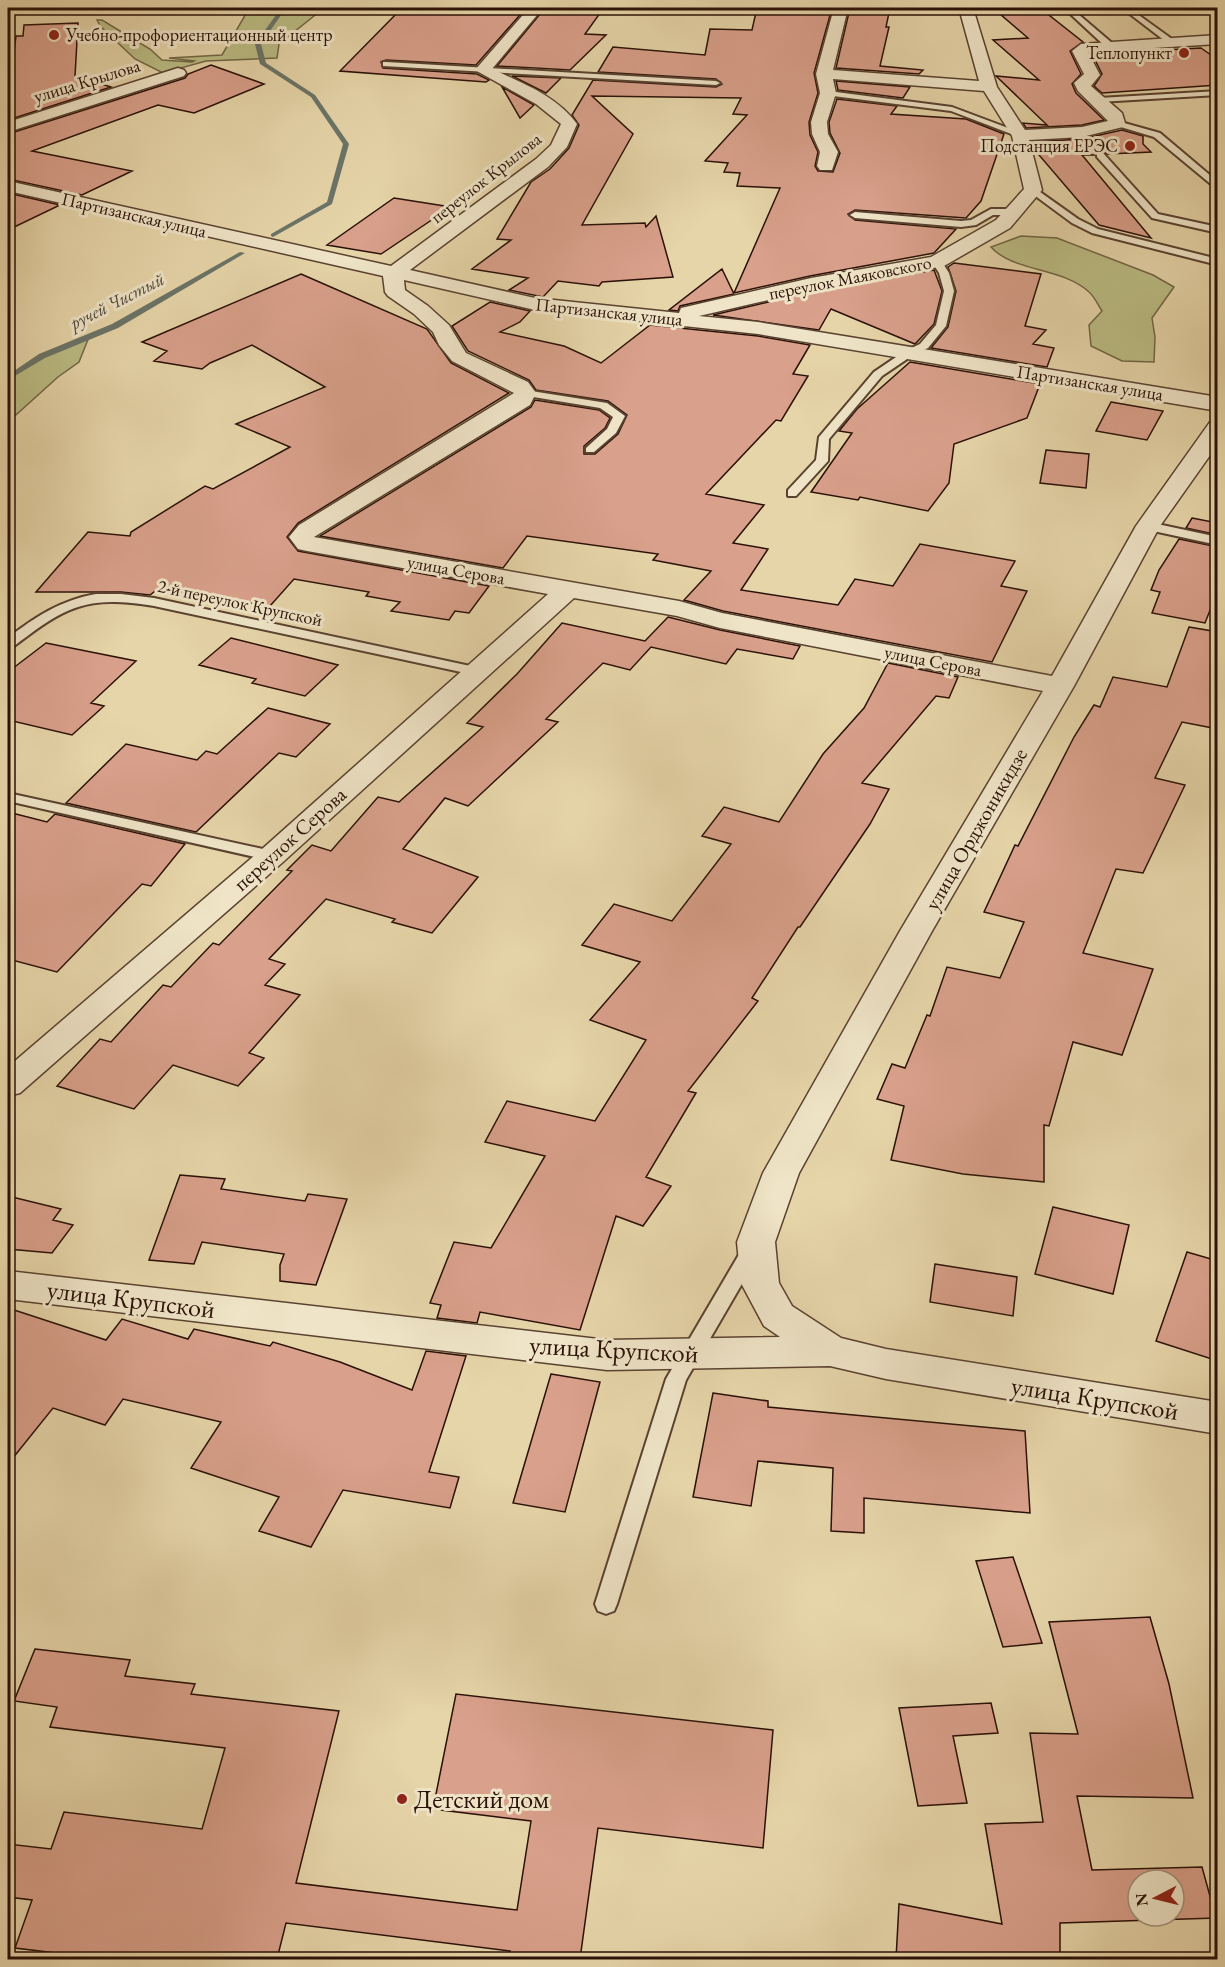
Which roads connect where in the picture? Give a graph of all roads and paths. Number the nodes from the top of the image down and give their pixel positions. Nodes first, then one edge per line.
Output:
1 (64, 8) edge
2 (95, 8) edge
3 (119, 8) edge
4 (536, 8) edge
5 (841, 8) edge
6 (966, 8) edge
7 (1066, 8) edge
8 (1125, 8) edge
9 (8, 10) edge
10 (1218, 39) edge
11 (1172, 42) junction
12 (1109, 45) junction
13 (386, 64) dead end
14 (483, 70) junction
15 (178, 73) dead end
16 (824, 74) junction
17 (716, 83) dead end
18 (988, 87) junction
19 (828, 93) junction
20 (1218, 93) edge
21 (1099, 100) junction
22 (1117, 123) junction
23 (8, 127) edge
24 (1018, 135) junction
25 (1100, 155) dead end
26 (826, 166) dead end
27 (8, 186) edge
28 (1218, 188) edge
29 (1033, 190) junction
30 (1015, 212) junction
31 (855, 215) dead end
32 (1218, 230) edge
33 (937, 262) junction
34 (1218, 262) edge
35 (393, 274) junction
36 (663, 318) junction
37 (909, 353) junction
38 (525, 393) junction
39 (1218, 404) edge
40 (1218, 427) edge
41 (590, 450) dead end
42 (792, 493) dead end
43 (1148, 526) junction
44 (1218, 541) edge
45 (569, 590) junction
46 (8, 644) edge
47 (475, 671) junction
48 (1060, 686) junction
49 (8, 797) edge
50 (272, 856) junction
51 (8, 1085) edge
52 (756, 1242) junction
53 (8, 1285) edge
54 (830, 1351) junction
55 (688, 1355) junction
56 (1218, 1418) edge
57 (606, 1604) dead end

1 - 9 lane
2 - 3 lane
4 - 14 street
5 - 16 street
6 - 18 street
7 - 12 lane
8 - 11 lane
10 - 11 street
11 - 12 street
12 - 21 street
13 - 14 lane, переулок Крылова
14 - 17 lane, переулок Крылова
14 - 35 street, переулок Крылова
15 - 23 street, улица Крылова
16 - 18 street
16 - 19 street
18 - 24 street
19 - 24 lane
19 - 26 street
20 - 21 lane
21 - 22 street
22 - 24 street
22 - 28 lane
24 - 29 street
25 - 32 lane
27 - 35 street, Партизанская улица
29 - 30 street, переулок Маяковского
29 - 34 lane
30 - 31 lane
30 - 33 street, переулок Маяковского
33 - 36 street, переулок Маяковского
33 - 37 lane
35 - 36 street, Партизанская улица
35 - 38 street
36 - 37 street, Партизанская улица
37 - 39 street, Партизанская улица
37 - 42 lane
38 - 41 lane
38 - 45 street, улица Серова
40 - 43 street, улица Орджоникидзе
43 - 44 lane
43 - 48 street, улица Орджоникидзе
45 - 47 street, переулок Серова
45 - 48 street, улица Серова
46 - 47 lane, 2-й переулок Крупской
47 - 50 street, переулок Серова
48 - 52 street, улица Орджоникидзе
49 - 50 lane
50 - 51 street, переулок Серова
52 - 54 street, улица Орджоникидзе
52 - 55 lane, улица Орджоникидзе
53 - 55 street, улица Крупской
54 - 55 street, улица Крупской
54 - 56 street, улица Крупской
55 - 57 lane, улица Орджоникидзе

